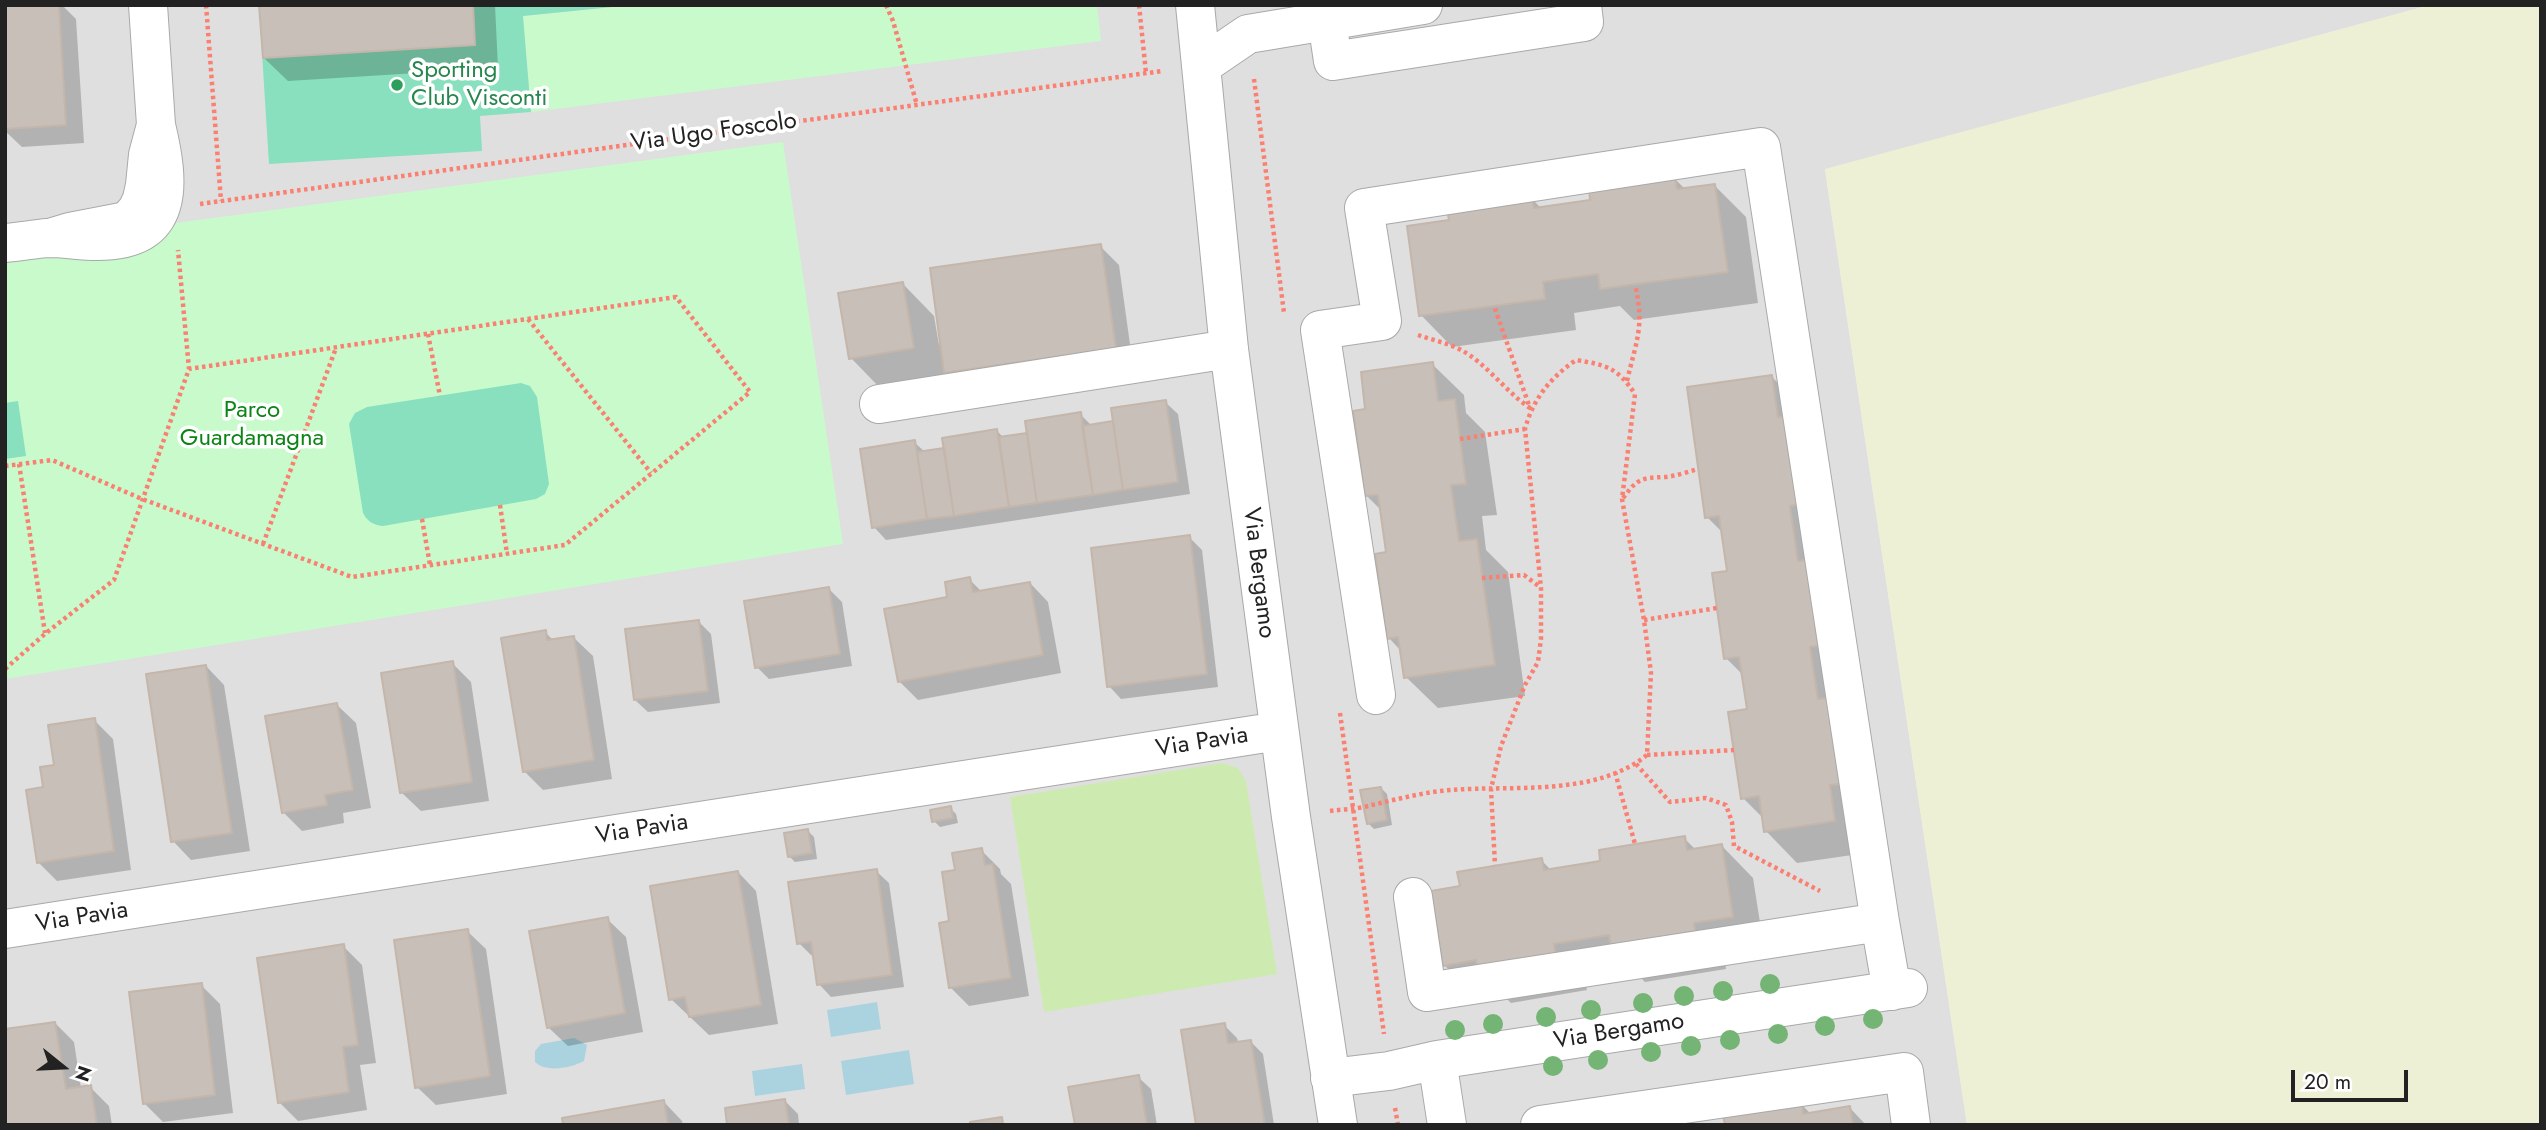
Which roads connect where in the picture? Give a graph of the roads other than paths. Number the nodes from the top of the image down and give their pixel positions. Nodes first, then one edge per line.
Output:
1 (148, 5) edge
2 (1195, 5) edge
3 (1423, 5) edge
4 (1582, 5) edge
5 (1326, 21) junction
6 (1201, 66) junction
7 (156, 125) junction
8 (50, 238) junction
9 (5, 243) edge
10 (1229, 349) junction
11 (879, 404) dead end
12 (1376, 695) dead end
13 (1279, 731) junction
14 (1413, 897) dead end
15 (1880, 922) junction
16 (5, 929) edge
17 (1437, 1060) junction
18 (1330, 1078) junction
19 (1338, 1125) edge
20 (1447, 1125) edge
21 (1540, 1125) edge
22 (1911, 1125) edge

1 - 7 street
2 - 6 street, Via Bergamo
3 - 5 street
4 - 5 street
5 - 6 street
6 - 10 street, Via Bergamo
7 - 8 street
7 - 8 street
8 - 9 street
10 - 11 street
10 - 13 street, Via Bergamo
12 - 15 street
13 - 16 street, Via Pavia
13 - 18 street, Via Bergamo
14 - 15 street
15 - 17 street, Via Bergamo
17 - 18 street, Via Bergamo
17 - 20 street
18 - 19 street, Via Bergamo
21 - 22 street

